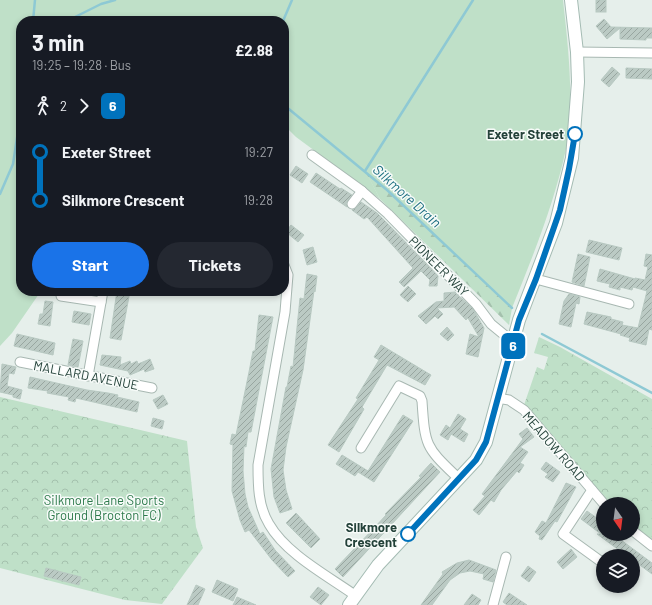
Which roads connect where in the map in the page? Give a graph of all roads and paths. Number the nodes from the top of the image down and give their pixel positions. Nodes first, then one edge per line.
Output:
1 (571, 0) edge
2 (577, 52) junction
3 (652, 53) edge
4 (312, 155) dead end
5 (362, 191) junction
6 (352, 204) dead end
7 (536, 279) junction
8 (61, 296) dead end
9 (102, 296) edge
10 (286, 296) edge
11 (101, 302) junction
12 (629, 304) dead end
13 (514, 343) junction
14 (20, 362) dead end
15 (88, 376) junction
16 (152, 388) dead end
17 (497, 398) junction
18 (361, 448) dead end
19 (459, 479) junction
20 (592, 490) junction
21 (598, 497) edge
22 (640, 537) edge
23 (652, 546) edge
24 (506, 557) dead end
25 (596, 558) edge
26 (352, 600) edge
27 (493, 605) edge

1 - 2 street
2 - 3 street
2 - 7 street
4 - 5 street, PIONEER WAY
5 - 6 street
5 - 13 street, PIONEER WAY
7 - 12 street
7 - 13 street
8 - 11 street
9 - 11 street
10 - 26 street
11 - 15 street
13 - 17 street
14 - 15 street, MALLARD AVENUE
15 - 16 street, MALLARD AVENUE
17 - 19 street
17 - 20 street, MEADOW ROAD
18 - 19 street
19 - 26 street
20 - 21 street, MEADOW ROAD
20 - 25 street
22 - 23 street
24 - 27 street

